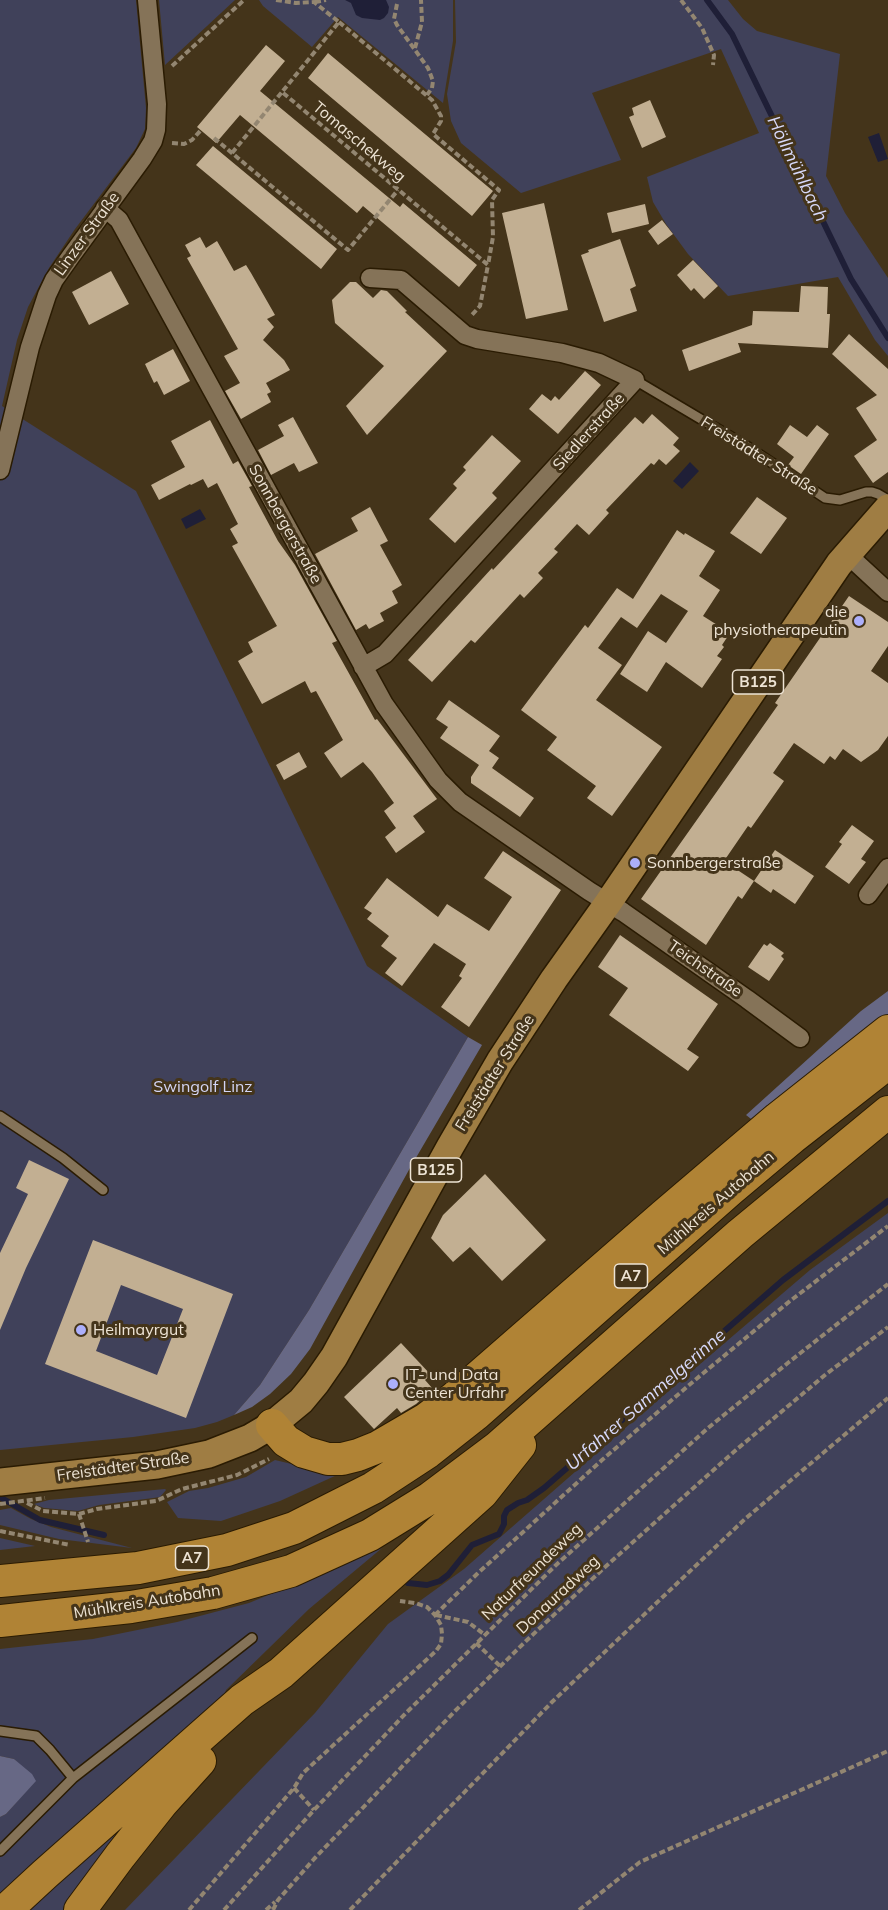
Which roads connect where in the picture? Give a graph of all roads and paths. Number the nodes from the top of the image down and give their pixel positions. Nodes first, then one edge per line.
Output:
1 (147, 0) edge
2 (244, 0) edge
3 (276, 0) edge
4 (326, 0) edge
5 (421, 0) edge
6 (681, 0) edge
7 (313, 1) edge
8 (397, 4) dead end
9 (339, 22) junction
10 (415, 49) junction
11 (714, 65) dead end
12 (171, 67) dead end
13 (282, 92) junction
14 (427, 95) junction
15 (201, 130) dead end
16 (153, 138) junction
17 (214, 138) dead end
18 (232, 153) junction
19 (398, 190) junction
20 (105, 208) junction
21 (488, 265) junction
22 (370, 278) dead end
23 (458, 330) junction
24 (636, 380) junction
25 (0, 470) edge
26 (888, 500) edge
27 (888, 508) edge
28 (848, 555) junction
29 (888, 592) edge
30 (363, 667) junction
31 (888, 868) edge
32 (868, 895) dead end
33 (608, 903) junction
34 (888, 1030) edge
35 (800, 1038) dead end
36 (888, 1062) edge
37 (888, 1112) edge
38 (0, 1116) edge
39 (103, 1190) dead end
40 (888, 1226) edge
41 (888, 1284) edge
42 (888, 1327) edge
43 (563, 1390) junction
44 (888, 1398) edge
45 (272, 1425) junction
46 (270, 1459) dead end
47 (3, 1484) edge
48 (45, 1498) dead end
49 (28, 1504) dead end
50 (79, 1514) junction
51 (0, 1531) edge
52 (88, 1542) dead end
53 (70, 1545) dead end
54 (0, 1581) edge
55 (396, 1601) dead end
56 (435, 1615) junction
57 (0, 1621) edge
58 (484, 1635) junction
59 (252, 1638) dead end
60 (476, 1643) junction
61 (500, 1666) junction
62 (281, 1673) junction
63 (0, 1731) edge
64 (888, 1751) edge
65 (73, 1778) junction
66 (294, 1788) junction
67 (314, 1810) junction
68 (0, 1851) edge
69 (278, 1900) junction
70 (6, 1910) edge
71 (81, 1910) edge
72 (189, 1910) edge
73 (224, 1910) edge
74 (266, 1910) edge
75 (273, 1910) edge
76 (350, 1910) edge
77 (579, 1910) edge

1 - 16 street, Linzer Straße
2 - 12 path
3 - 7 path
4 - 7 path
5 - 10 path
6 - 11 path
7 - 9 path
8 - 10 path
9 - 13 path
9 - 14 path
10 - 14 path
13 - 18 path
13 - 19 path, Tomaschekweg
14 - 21 path
15 - 16 path
16 - 20 street, Linzer Straße
17 - 18 path
18 - 19 path
19 - 21 path, Tomaschekweg
20 - 25 street, Linzer Straße
20 - 30 street, Sonnbergerstraße
21 - 23 path
22 - 23 street, Siedlerstraße
23 - 24 street, Siedlerstraße
24 - 26 lane, Freistädter Straße
24 - 30 street, Siedlerstraße
27 - 28 main road, Freistädter Straße / B125
28 - 29 street
28 - 33 main road, Freistädter Straße / B125
30 - 33 street, Sonnbergerstraße
31 - 32 street
33 - 35 street, Teichstraße
33 - 45 main road, Freistädter Straße / B125
34 - 45 highway
36 - 54 highway, Mühlkreis Autobahn / A7
37 - 43 highway, Mühlkreis Autobahn / A7
38 - 39 lane
40 - 56 path
41 - 58 path, Naturfreundeweg
42 - 61 path, Donauradweg
43 - 57 highway, Mühlkreis Autobahn / A7
43 - 62 highway
44 - 76 path
45 - 47 main road, Freistädter Straße / B125
46 - 50 path
47 - 48 path, bridge
49 - 50 path
50 - 52 path
51 - 53 path
55 - 56 path
56 - 58 path
56 - 66 path
58 - 60 path, Naturfreundeweg
59 - 65 lane
60 - 61 path
60 - 67 path, Naturfreundeweg
61 - 69 path, Donauradweg
62 - 70 highway
62 - 71 highway
63 - 65 lane
64 - 77 path
65 - 68 lane
66 - 67 path
66 - 72 path
67 - 73 path, Naturfreundeweg
69 - 74 path
69 - 75 path, Donauradweg

